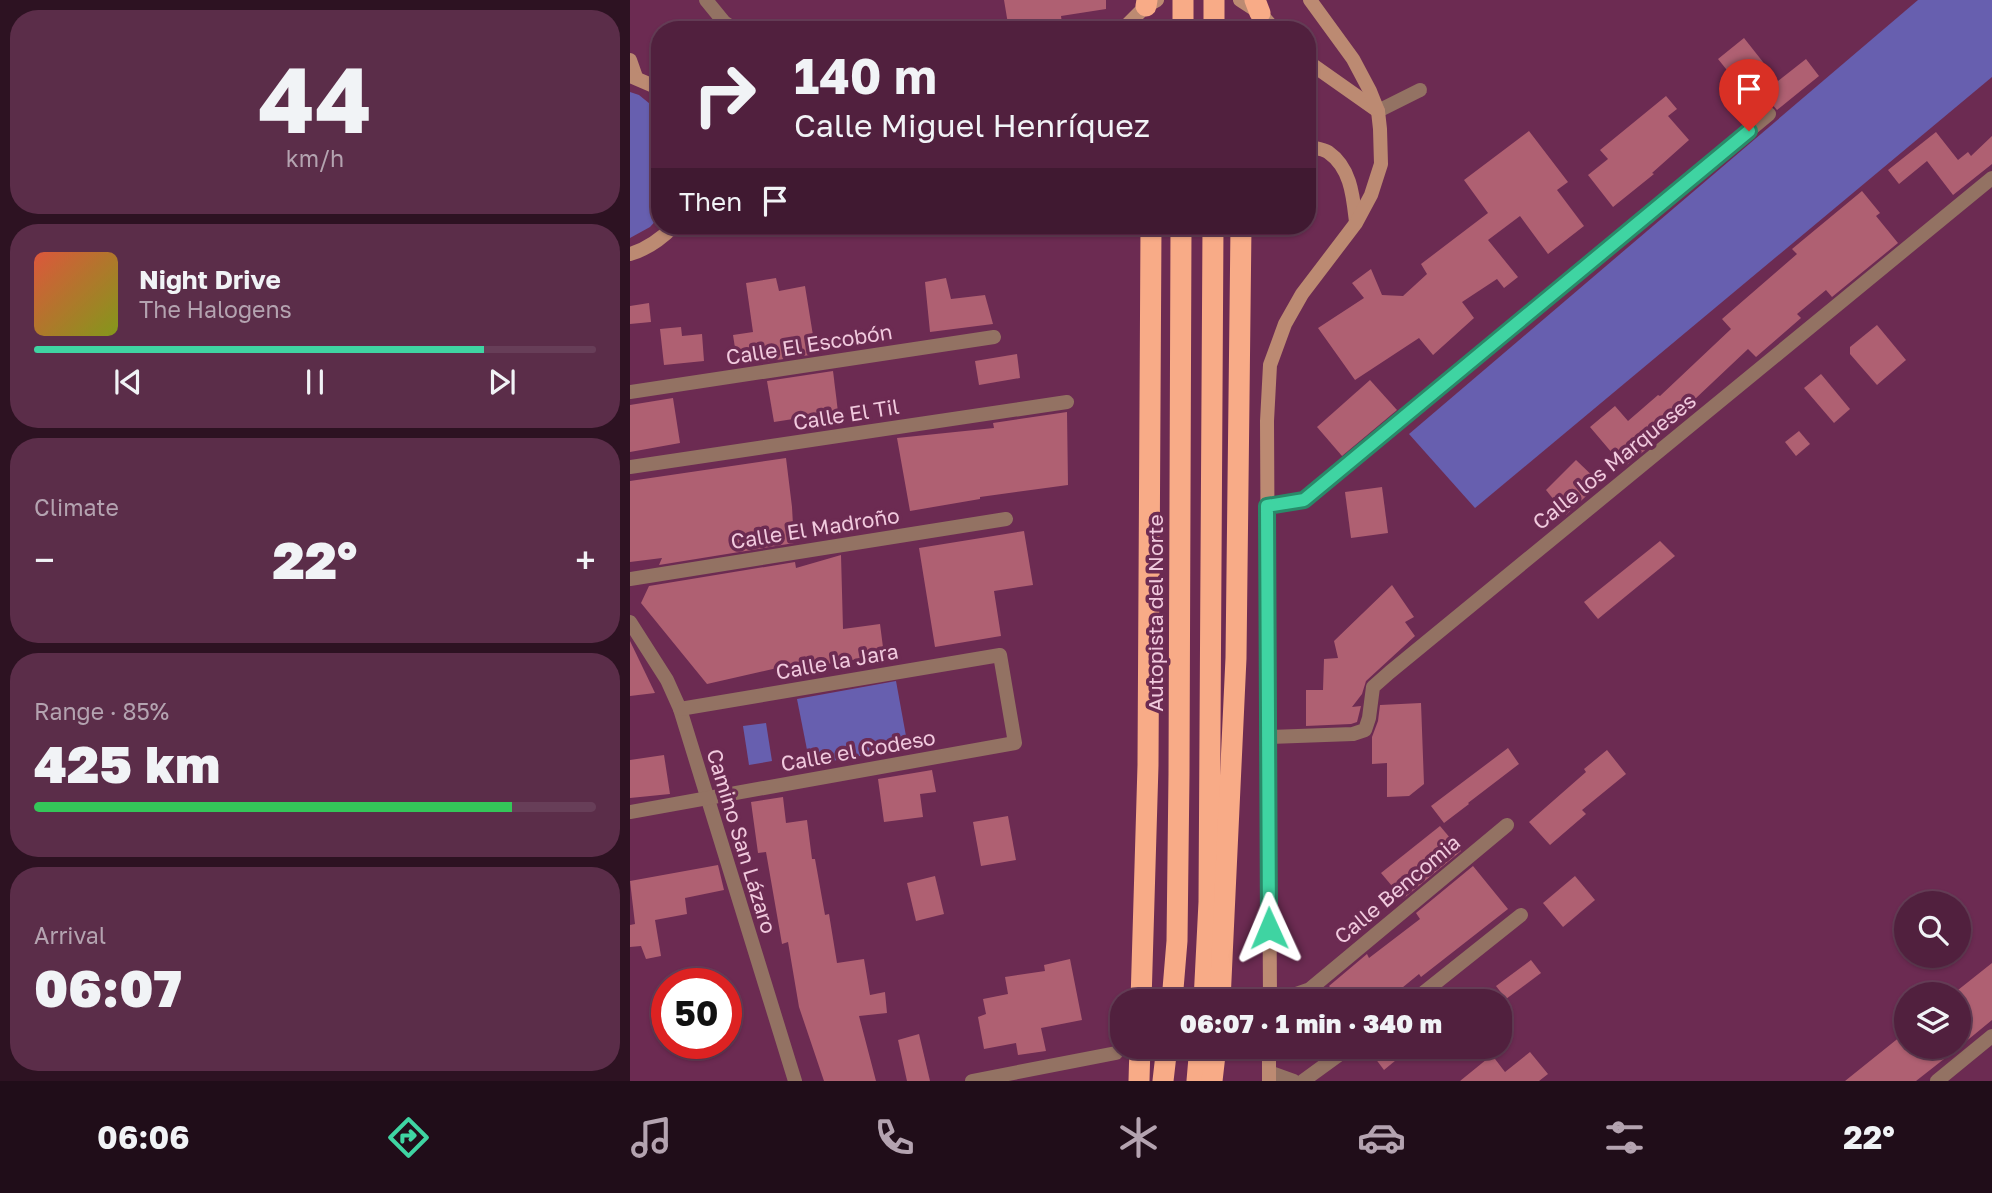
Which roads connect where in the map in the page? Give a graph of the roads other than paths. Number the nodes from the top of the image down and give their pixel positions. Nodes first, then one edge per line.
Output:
1 (706, 0) edge
2 (1183, 0) edge
3 (1214, 0) edge
4 (1240, 0) edge
5 (1310, 0) edge
6 (1150, 2) edge
7 (1257, 6) edge
8 (723, 21) edge
9 (1131, 21) edge
10 (1182, 21) edge
11 (1214, 21) edge
12 (1268, 21) edge
13 (630, 60) edge
14 (1316, 67) edge
15 (633, 77) edge
16 (651, 86) edge
17 (1420, 90) dead end
18 (1378, 111) junction
19 (1769, 114) dead end
20 (1316, 148) edge
21 (1992, 178) edge
22 (1356, 222) junction
23 (665, 235) edge
24 (1151, 235) edge
25 (1181, 235) edge
26 (1213, 235) edge
27 (1241, 235) edge
28 (630, 254) edge
29 (994, 337) dead end
30 (630, 392) edge
31 (1068, 402) dead end
32 (630, 467) edge
33 (1267, 506) junction
34 (1006, 519) dead end
35 (630, 579) edge
36 (630, 622) edge
37 (680, 709) junction
38 (1268, 737) junction
39 (1015, 743) joint
40 (708, 798) junction
41 (630, 812) edge
42 (1507, 825) dead end
43 (1521, 915) dead end
44 (1141, 989) edge
45 (1173, 989) edge
46 (1205, 989) edge
47 (1221, 989) edge
48 (1270, 989) edge
49 (1310, 989) edge
50 (1428, 989) edge
51 (1992, 1036) edge
52 (1110, 1054) edge
53 (1140, 1059) edge
54 (1166, 1059) edge
55 (1199, 1059) edge
56 (1215, 1059) edge
57 (1269, 1059) edge
58 (1333, 1059) edge
59 (1269, 1077) edge
60 (795, 1081) edge
61 (972, 1081) edge
62 (1139, 1081) edge
63 (1163, 1081) edge
64 (1197, 1081) edge
65 (1212, 1081) edge
66 (1294, 1081) edge
67 (1303, 1081) edge
68 (1937, 1081) edge

1 - 8 street
2 - 10 highway
3 - 11 highway
4 - 7 main road
5 - 18 main road
6 - 9 main road
7 - 12 main road
13 - 15 main road
14 - 18 main road
15 - 16 main road
17 - 18 street
18 - 22 main road
19 - 33 street
20 - 22 main road
21 - 38 street, Calle los Marqueses
22 - 33 main road
23 - 28 main road
24 - 44 highway
25 - 45 highway, Autopista del Norte
26 - 46 highway
27 - 47 highway
29 - 30 street, Calle El Escobón
31 - 32 street, Calle El Til
33 - 38 main road
34 - 35 street, Calle El Madroño
36 - 37 street, Camino San Lázaro
37 - 39 street, Calle la Jara
37 - 40 street, Camino San Lázaro
38 - 48 main road
39 - 40 street, Calle el Codeso
40 - 41 street, Calle el Codeso
40 - 60 street, Camino San Lázaro
42 - 49 street, Calle Bencomia
43 - 50 street
51 - 68 street
52 - 61 street
53 - 62 highway
54 - 63 highway
55 - 64 highway
56 - 65 highway
57 - 59 main road
58 - 67 street
59 - 66 street

